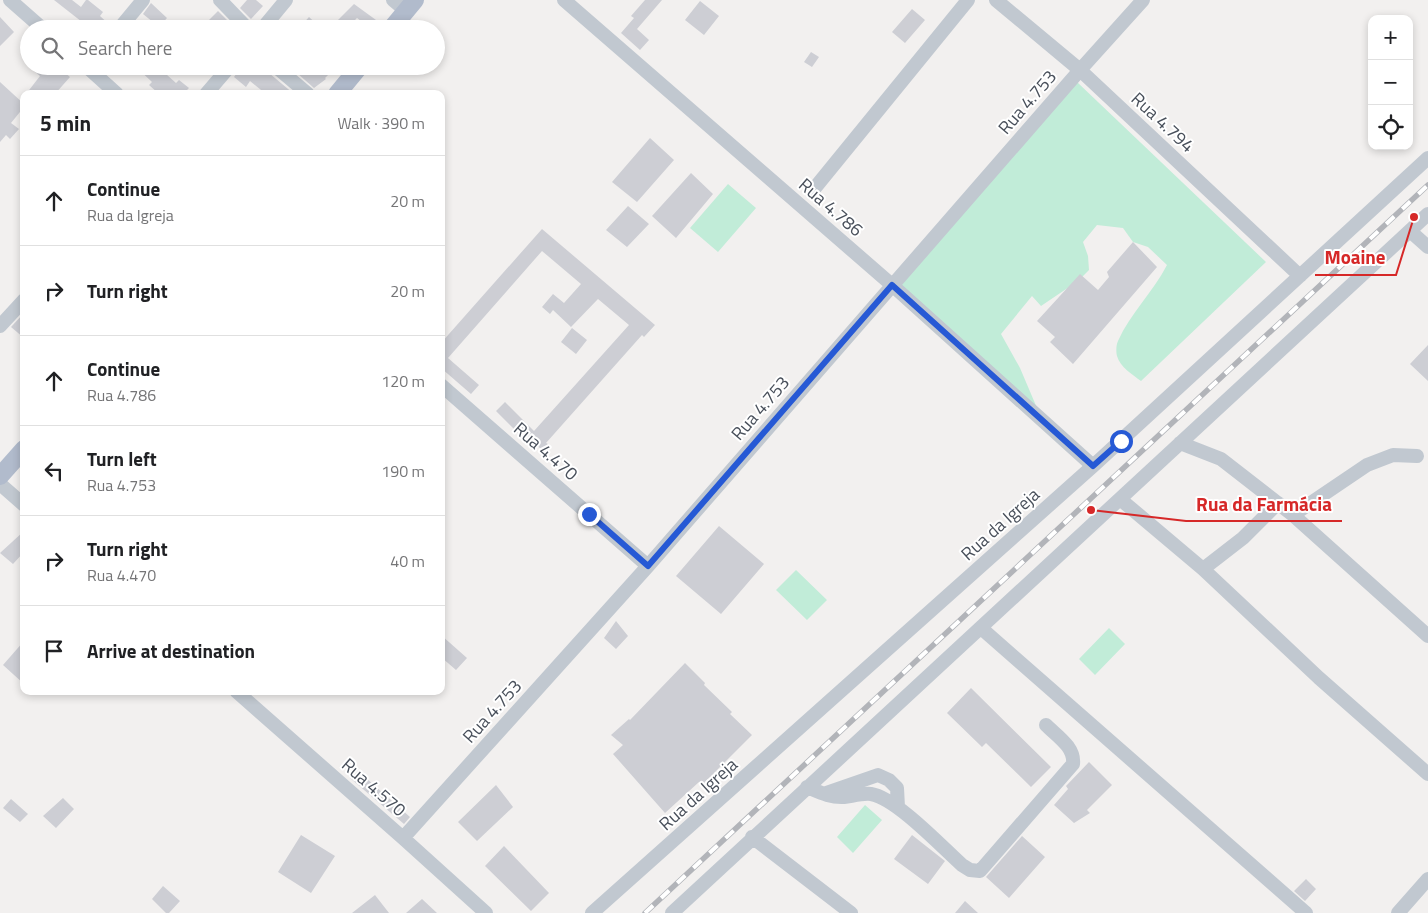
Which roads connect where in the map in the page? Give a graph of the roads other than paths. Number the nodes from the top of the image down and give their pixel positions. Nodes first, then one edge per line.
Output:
1 (4, 0) edge
2 (10, 0) edge
3 (143, 0) edge
4 (220, 0) edge
5 (286, 0) edge
6 (564, 0) edge
7 (968, 0) edge
8 (996, 0) edge
9 (1143, 0) edge
10 (0, 4) edge
11 (405, 4) edge
12 (33, 20) edge
13 (126, 20) edge
14 (239, 20) edge
15 (269, 20) edge
16 (396, 20) edge
17 (1080, 70) junction
18 (96, 75) edge
19 (222, 75) edge
20 (286, 75) edge
21 (353, 75) edge
22 (113, 90) edge
23 (209, 90) edge
24 (303, 90) edge
25 (340, 90) edge
26 (1428, 158) edge
27 (814, 189) dead end
28 (1428, 214) edge
29 (1410, 231) junction
30 (1428, 247) edge
31 (1300, 276) junction
32 (892, 285) junction
33 (20, 304) edge
34 (0, 326) edge
35 (445, 388) edge
36 (1180, 443) junction
37 (20, 454) edge
38 (1417, 456) dead end
39 (1093, 466) junction
40 (0, 476) edge
41 (0, 484) edge
42 (1120, 499) junction
43 (20, 502) edge
44 (1278, 503) junction
45 (1293, 515) junction
46 (648, 566) junction
47 (1203, 570) junction
48 (981, 628) junction
49 (1428, 636) edge
50 (241, 695) edge
51 (1046, 725) dead end
52 (1428, 774) edge
53 (807, 787) junction
54 (823, 794) junction
55 (898, 807) junction
56 (752, 837) junction
57 (403, 838) junction
58 (1428, 878) edge
59 (486, 913) edge
60 (592, 913) edge
61 (672, 913) edge
62 (850, 913) edge
63 (1306, 913) edge
64 (1398, 913) edge

1 - 10 street
2 - 12 street
3 - 13 street
4 - 14 street
5 - 15 street
6 - 32 street, Rua 4.786
7 - 27 street
8 - 17 street, Rua 4.794
9 - 17 street, Rua 4.753
11 - 16 main road
17 - 31 street, Rua 4.794
17 - 32 street, Rua 4.753
18 - 22 street
19 - 23 street
20 - 24 street
21 - 25 main road
26 - 31 street, Rua da Igreja
28 - 29 street
29 - 30 street
29 - 36 street
31 - 39 street, Rua da Igreja
32 - 39 street, Rua 4.786
32 - 46 street, Rua 4.753
33 - 34 street
35 - 46 street, Rua 4.470
36 - 42 street
36 - 44 street
37 - 40 main road
38 - 45 street
39 - 60 street, Rua da Igreja
41 - 43 street
42 - 47 street
42 - 48 street
44 - 45 street
44 - 47 street
45 - 49 street
46 - 57 street, Rua 4.753
47 - 52 street
48 - 53 street
48 - 63 street
50 - 57 street, Rua 4.570
51 - 55 street
53 - 54 street
53 - 56 street
54 - 55 street
54 - 55 street
56 - 61 street
56 - 62 street
57 - 59 street, Rua 4.570
58 - 64 street

